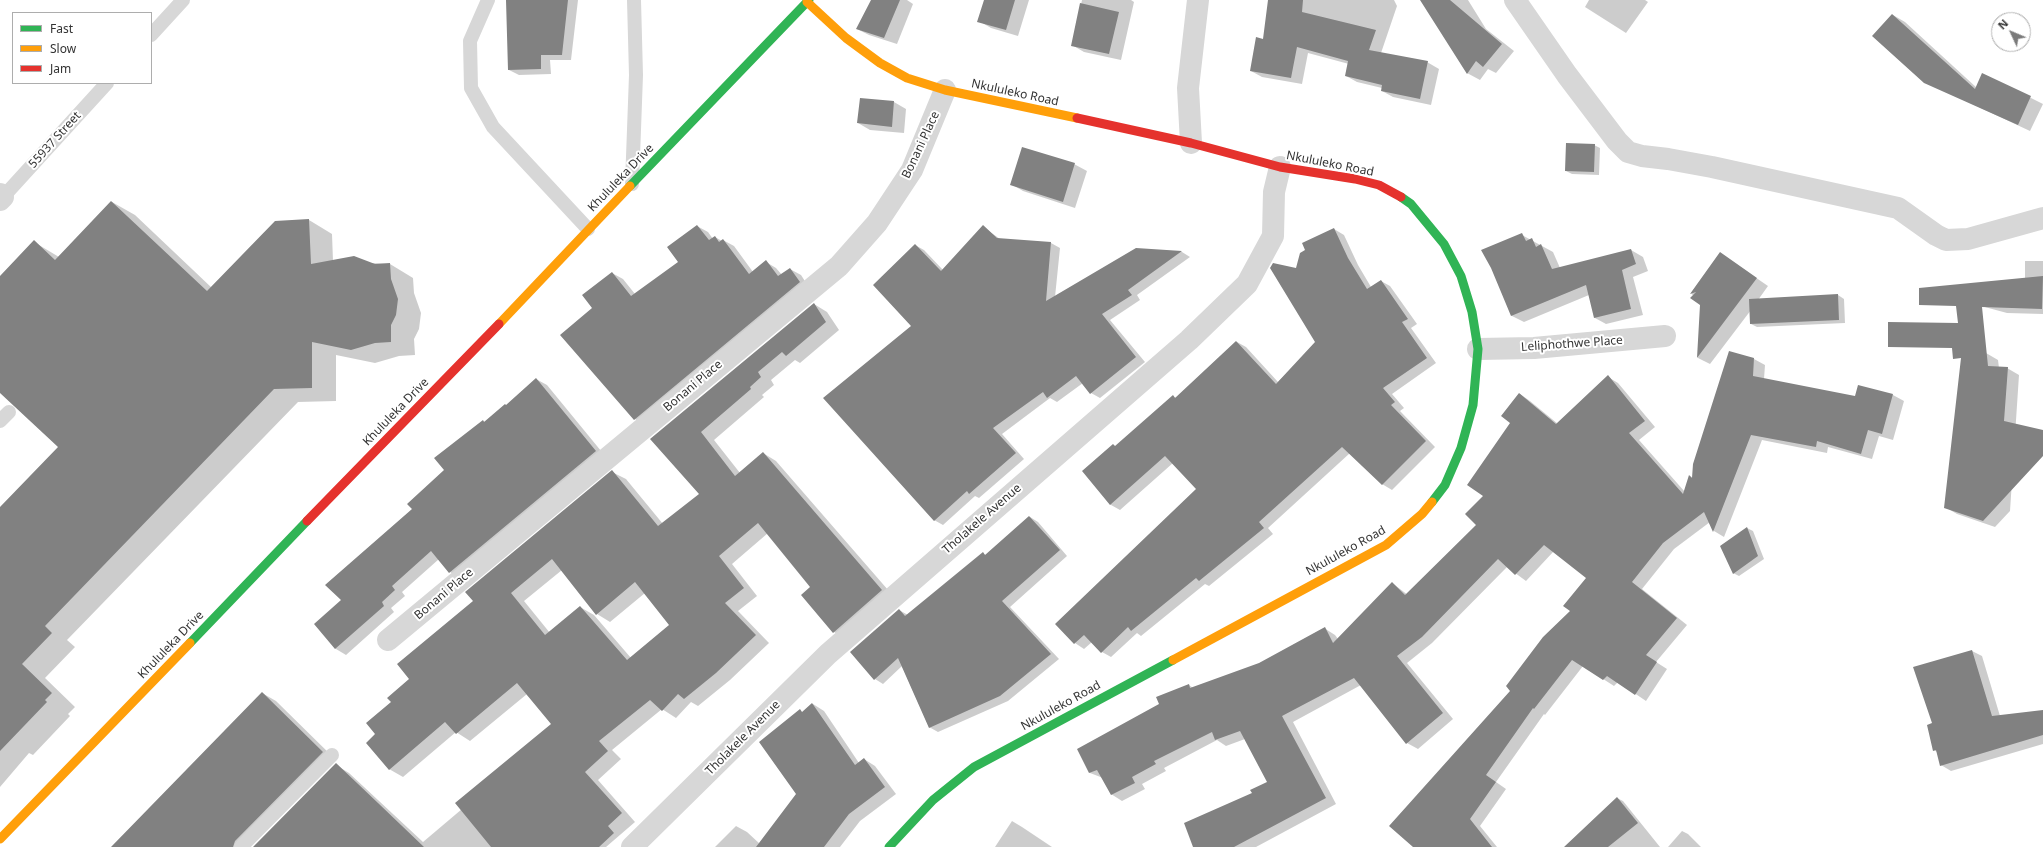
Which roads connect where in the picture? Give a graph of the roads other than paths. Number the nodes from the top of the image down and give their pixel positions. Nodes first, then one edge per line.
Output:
1 (183, 0) edge
2 (488, 0) edge
3 (634, 0) edge
4 (1198, 0) edge
5 (1515, 0) edge
6 (808, 1) edge
7 (152, 34) edge
8 (106, 84) edge
9 (945, 90) junction
10 (1191, 143) junction
11 (1280, 167) junction
12 (632, 184) junction
13 (1, 197) edge
14 (2043, 218) edge
15 (588, 229) junction
16 (1665, 336) dead end
17 (1478, 349) junction
18 (388, 640) dead end
19 (332, 755) dead end
20 (0, 839) edge
21 (241, 847) edge
22 (632, 847) edge
23 (889, 847) edge

1 - 7 lane
2 - 15 lane
3 - 12 lane
4 - 10 street
5 - 14 street
6 - 9 street, Nkululeko Road
6 - 12 street, Khululeka Drive
8 - 13 lane, 55937 Street
9 - 10 street, Nkululeko Road
9 - 18 street, Bonani Place
10 - 11 street, Nkululeko Road
11 - 17 street, Nkululeko Road
11 - 22 street, Tholakele Avenue
12 - 15 street, Khululeka Drive
15 - 20 street, Khululeka Drive
16 - 17 street, Leliphothwe Place
17 - 23 street, Nkululeko Road
19 - 21 lane

